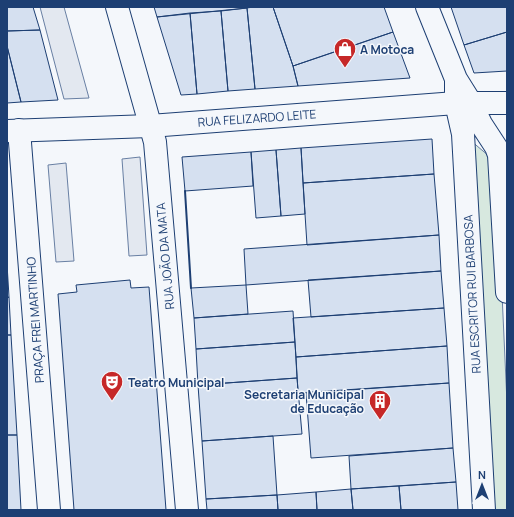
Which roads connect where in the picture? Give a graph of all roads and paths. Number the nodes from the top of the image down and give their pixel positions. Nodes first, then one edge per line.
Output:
1 (117, 7) edge
2 (427, 7) edge
3 (463, 103) junction
4 (507, 103) edge
5 (150, 126) junction
6 (13, 130) edge
7 (507, 292) edge
8 (49, 510) edge
9 (187, 510) edge
10 (484, 510) edge

1 - 5 street, RUA JOÃO DA MATA
2 - 3 street, RUA ESCRITOR RUI BARBOSA
3 - 4 street, RUA FELIZARDO LEITE
3 - 5 street, RUA FELIZARDO LEITE
3 - 7 street, RUA ESCRITOR RUI BARBOSA
3 - 10 street, RUA ESCRITOR RUI BARBOSA
5 - 6 street, RUA FELIZARDO LEITE
5 - 9 street, RUA JOÃO DA MATA
6 - 8 street, PRAÇA FREI MARTINHO

